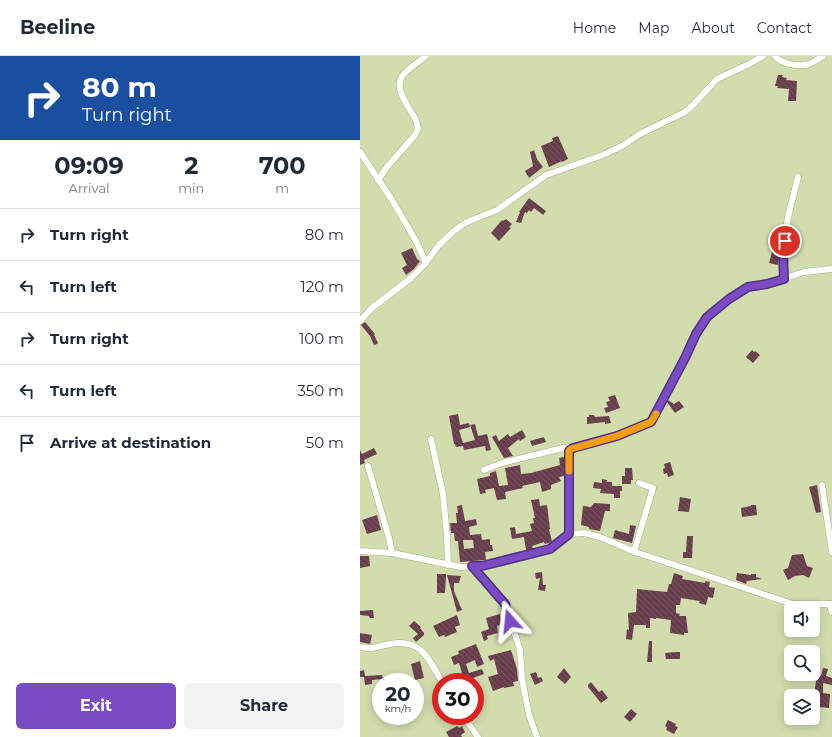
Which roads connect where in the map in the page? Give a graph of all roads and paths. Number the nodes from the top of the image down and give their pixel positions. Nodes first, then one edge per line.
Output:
1 (426, 56) edge
2 (763, 56) edge
3 (775, 56) edge
4 (823, 56) edge
5 (360, 152) edge
6 (798, 177) dead end
7 (378, 180) junction
8 (426, 263) junction
9 (832, 269) edge
10 (784, 279) junction
11 (360, 321) edge
12 (431, 439) dead end
13 (571, 449) junction
14 (368, 466) dead end
15 (484, 470) dead end
16 (639, 483) dead end
17 (822, 485) dead end
18 (569, 534) junction
19 (360, 551) edge
20 (634, 552) junction
21 (832, 552) edge
22 (392, 553) junction
23 (448, 565) junction
24 (472, 566) junction
25 (831, 604) edge
26 (832, 612) edge
27 (360, 647) edge
28 (436, 673) edge
29 (469, 725) edge
30 (478, 737) edge
31 (536, 737) edge

1 - 7 street
2 - 8 street
3 - 4 street
5 - 7 street
6 - 10 street
7 - 8 street
8 - 11 street
9 - 10 street
10 - 13 street
12 - 23 street
13 - 15 street
13 - 18 street
14 - 22 street
16 - 20 street
17 - 21 street
18 - 20 street
18 - 24 street
19 - 22 street
20 - 25 street
22 - 23 street
23 - 24 street
24 - 31 street
25 - 26 street
27 - 28 street
29 - 30 street

